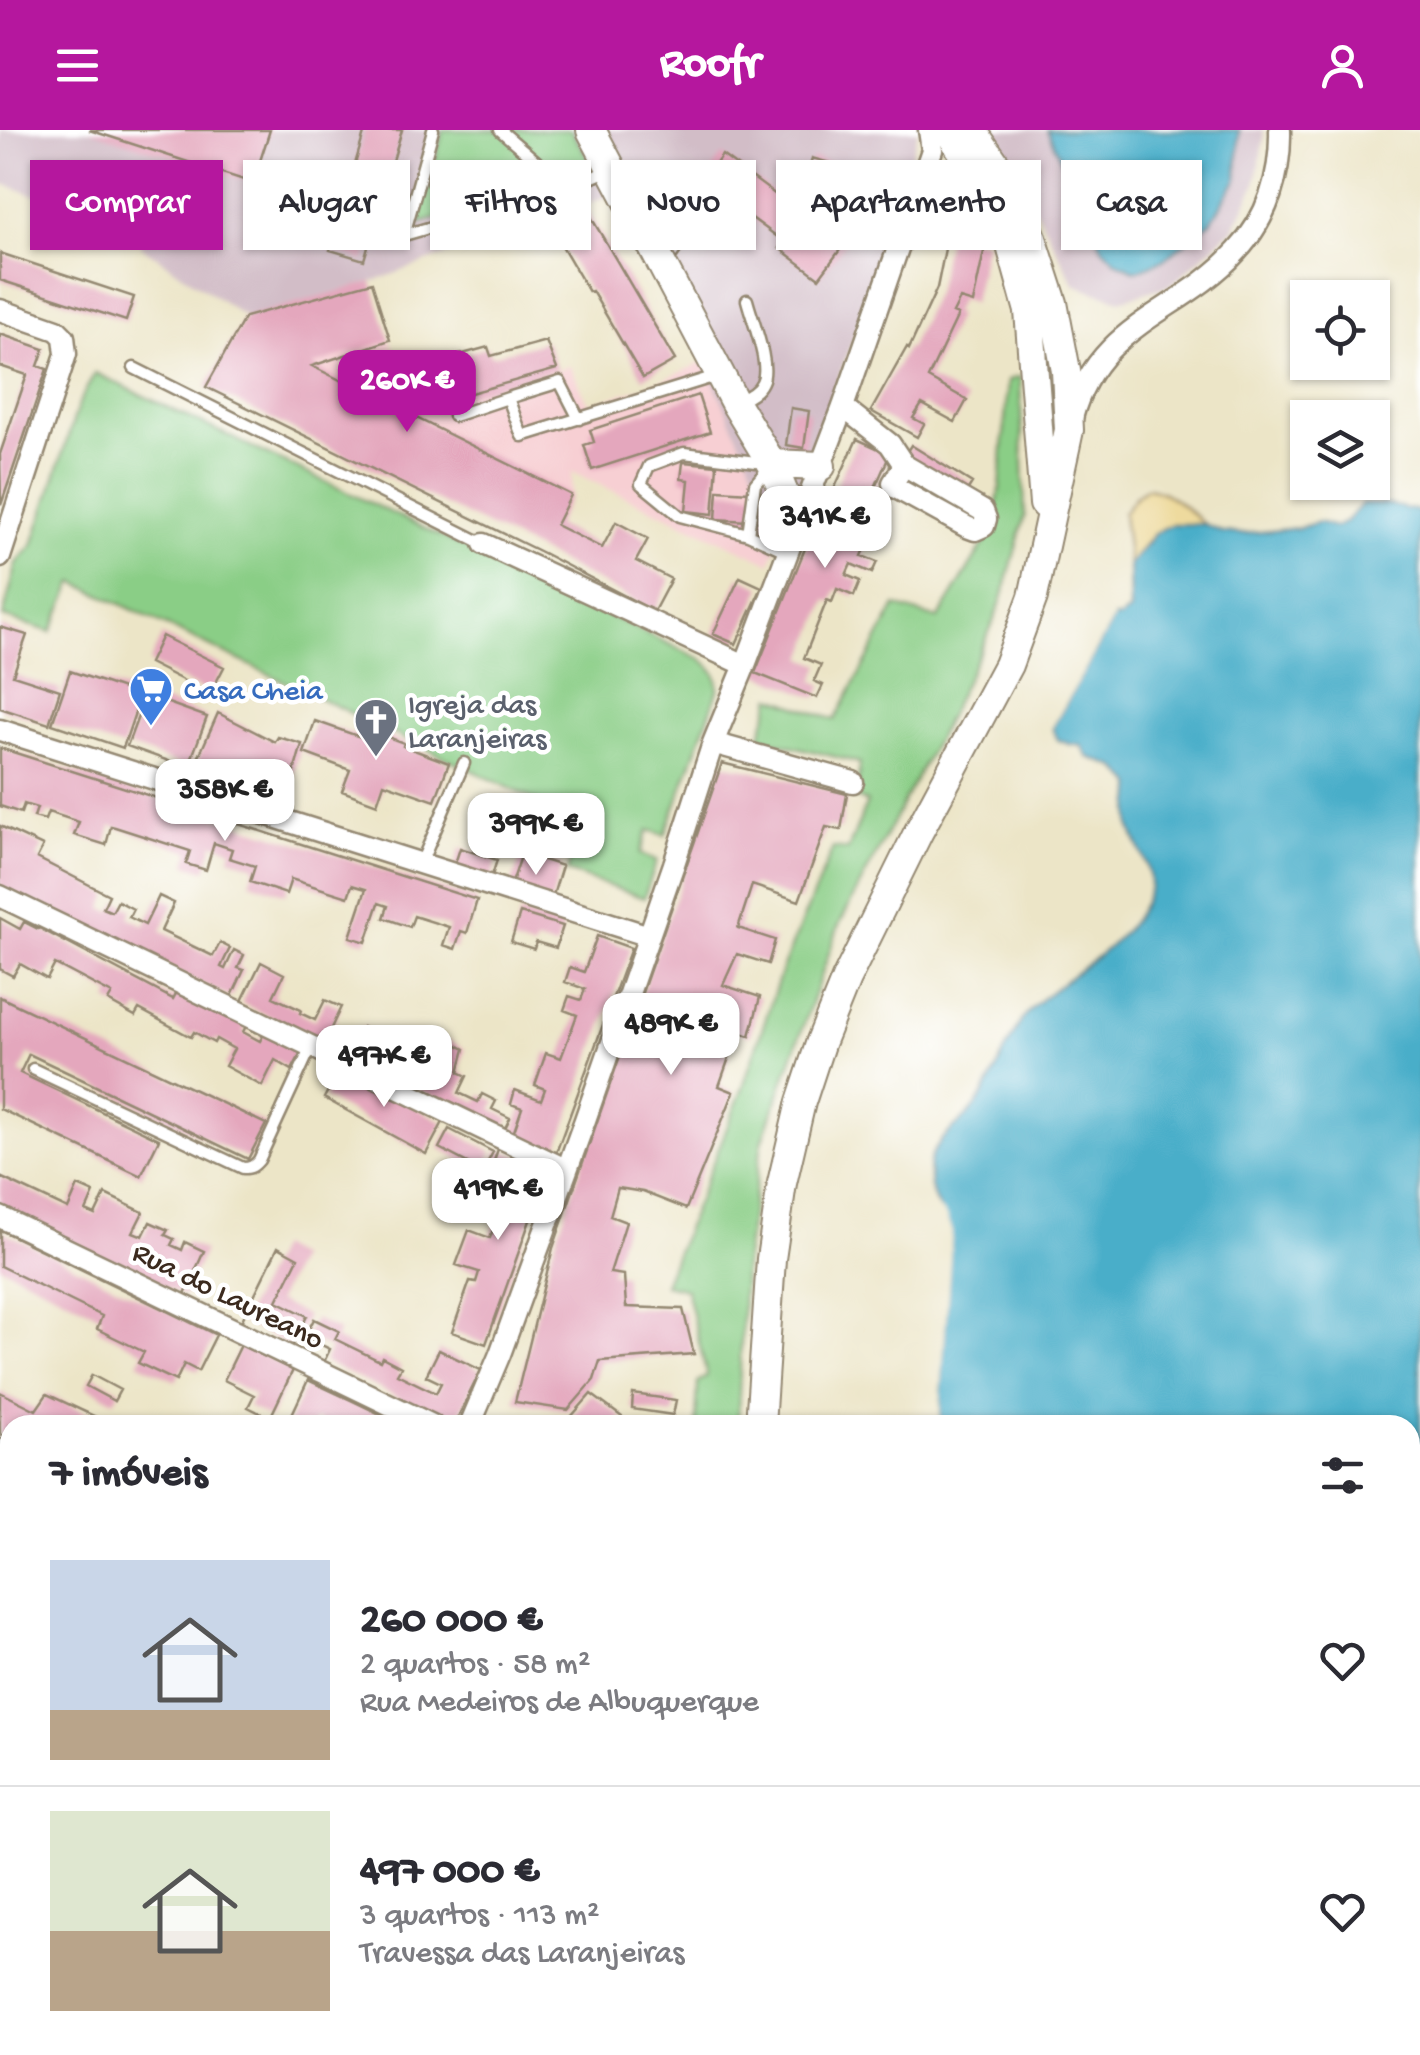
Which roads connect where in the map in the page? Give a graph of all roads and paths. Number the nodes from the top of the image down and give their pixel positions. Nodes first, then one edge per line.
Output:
1 (433, 130) edge
2 (500, 130) edge
3 (591, 130) edge
4 (930, 130) edge
5 (948, 130) edge
6 (1280, 130) edge
7 (977, 136) edge
8 (535, 160) edge
9 (611, 167) edge
10 (430, 228) edge
11 (655, 250) edge
12 (746, 300) dead end
13 (0, 310) edge
14 (134, 368) dead end
15 (720, 374) junction
16 (508, 398) junction
17 (735, 403) junction
18 (843, 407) junction
19 (454, 416) dead end
20 (579, 419) junction
21 (1069, 430) junction
22 (772, 464) junction
23 (904, 465) dead end
24 (821, 466) junction
25 (5, 525) edge
26 (1046, 529) junction
27 (748, 534) junction
28 (793, 540) junction
29 (484, 544) joint
30 (0, 557) edge
31 (745, 665) junction
32 (0, 730) edge
33 (713, 743) junction
34 (464, 763) dead end
35 (853, 782) dead end
36 (421, 864) junction
37 (0, 896) edge
38 (649, 936) junction
39 (311, 1047) junction
40 (34, 1069) dead end
41 (566, 1168) junction
42 (0, 1217) edge
43 (411, 1415) edge
44 (474, 1415) edge
45 (761, 1415) edge

1 - 10 lane
2 - 8 lane
3 - 9 main road
4 - 18 street
5 - 26 main road
6 - 21 street
7 - 21 main road
11 - 15 main road
12 - 17 lane
13 - 25 street
14 - 29 lane
15 - 17 main road
15 - 20 lane
16 - 19 lane
16 - 20 lane
16 - 20 lane
17 - 22 main road
18 - 23 street
18 - 24 street
21 - 26 main road
22 - 24 main road
22 - 27 lane
22 - 27 lane
22 - 28 main road
24 - 28 street
25 - 30 street
26 - 45 main road
27 - 28 lane
28 - 31 street
29 - 31 street
31 - 33 street
32 - 36 street
33 - 35 street
33 - 38 street
34 - 36 lane
36 - 38 street
37 - 39 street
38 - 41 street
39 - 40 lane
39 - 41 street
41 - 44 street
42 - 43 street, Rua do Laureano

